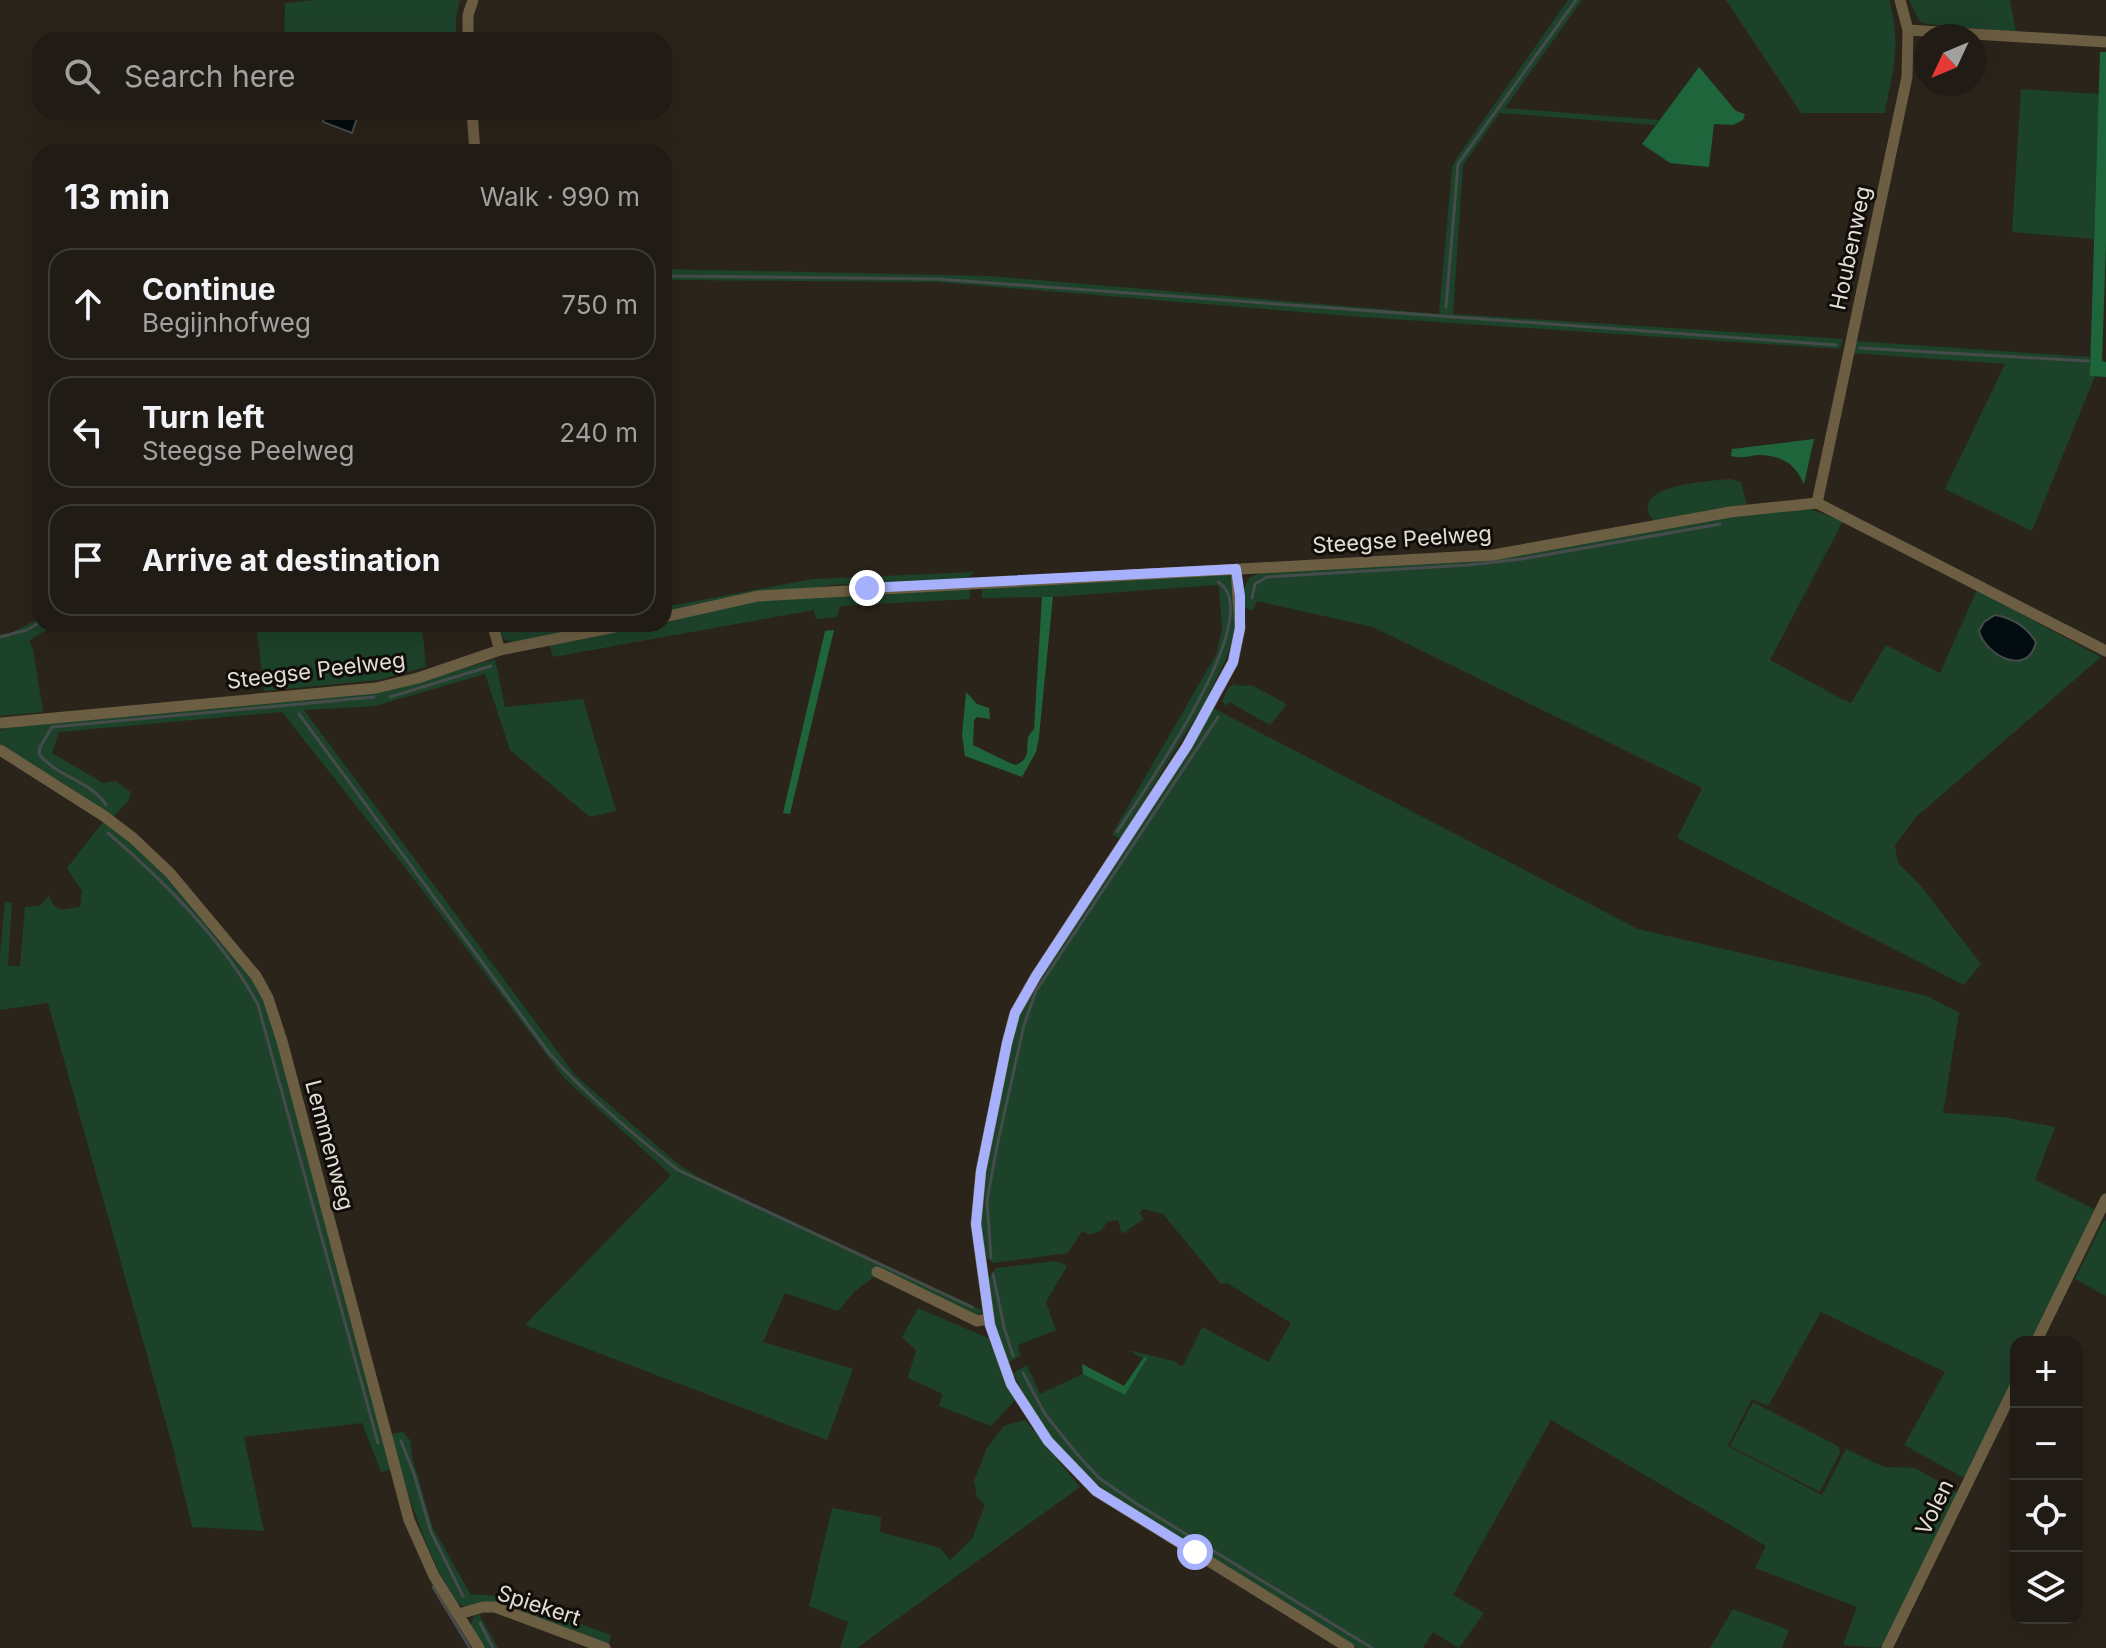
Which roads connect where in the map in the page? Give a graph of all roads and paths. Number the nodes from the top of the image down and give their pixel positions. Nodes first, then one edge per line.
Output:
1 (473, 0) edge
2 (1900, 0) edge
3 (1908, 30) junction
4 (468, 32) edge
5 (2106, 42) edge
6 (473, 120) edge
7 (474, 144) edge
8 (1817, 503) junction
9 (1236, 569) junction
10 (672, 615) edge
11 (494, 632) edge
12 (590, 632) edge
13 (500, 650) junction
14 (2106, 651) edge
15 (0, 723) edge
16 (0, 750) edge
17 (2106, 1199) edge
18 (877, 1272) dead end
19 (989, 1319) junction
20 (2039, 1336) edge
21 (2010, 1396) edge
22 (459, 1614) junction
23 (479, 1648) edge
24 (605, 1648) edge
25 (1349, 1648) edge
26 (1887, 1648) edge

1 - 4 street
2 - 3 street, Houbenweg
3 - 5 street
3 - 8 street, Houbenweg
6 - 7 street
8 - 9 street, Steegse Peelweg
8 - 14 street
9 - 10 street, Steegse Peelweg
9 - 19 street
11 - 13 street
12 - 13 street, Steegse Peelweg
13 - 15 street, Steegse Peelweg
16 - 22 street, Lemmenweg
17 - 20 street
18 - 19 street
19 - 25 street
21 - 26 street, Volen
22 - 23 street, Lemmenweg
22 - 24 street, Spiekert

